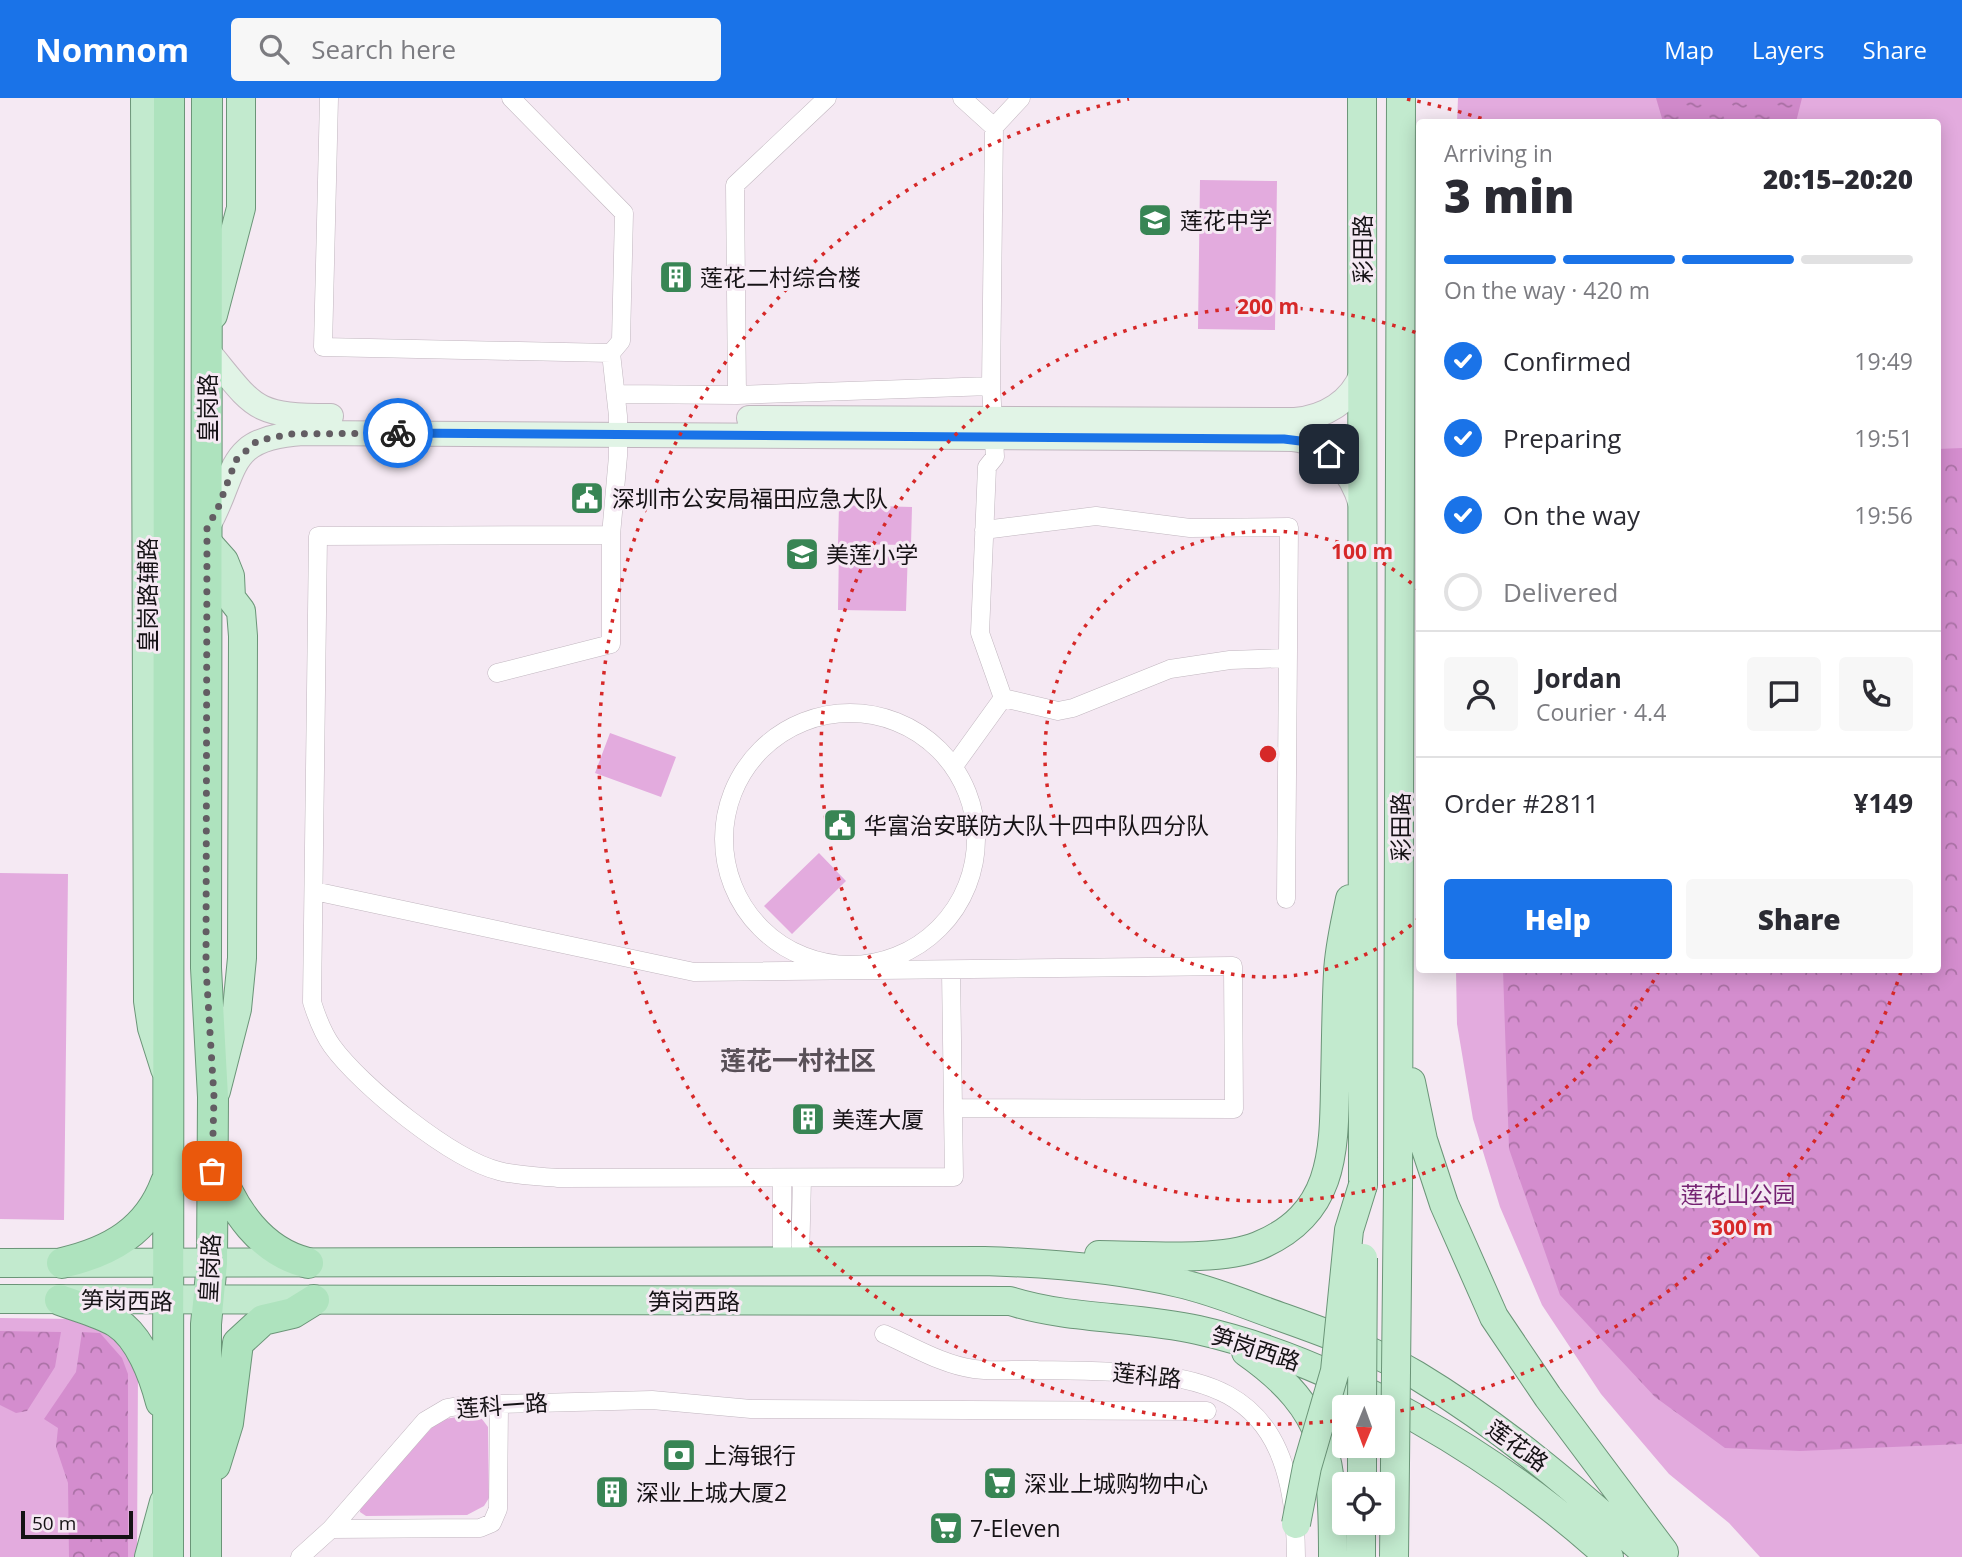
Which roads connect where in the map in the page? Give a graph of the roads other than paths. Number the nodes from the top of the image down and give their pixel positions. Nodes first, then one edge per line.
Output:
1 (145, 98) edge
2 (169, 98) edge
3 (207, 98) edge
4 (241, 98) edge
5 (329, 98) edge
6 (511, 98) edge
7 (827, 98) edge
8 (962, 98) edge
9 (1021, 98) edge
10 (1362, 98) edge
11 (1401, 98) edge
12 (994, 127) junction
13 (207, 342) junction
14 (611, 353) junction
15 (1362, 373) junction
16 (991, 386) junction
17 (737, 395) junction
18 (617, 414) junction
19 (995, 429) junction
20 (1362, 507) junction
21 (984, 530) junction
22 (611, 535) junction
23 (207, 536) junction
24 (1288, 658) junction
25 (497, 673) dead end
26 (1003, 698) junction
27 (954, 766) junction
28 (1362, 838) junction
29 (314, 891) junction
30 (1286, 899) dead end
31 (951, 971) junction
32 (1400, 1008) junction
33 (168, 1090) junction
34 (953, 1108) junction
35 (212, 1151) junction
36 (168, 1175) junction
37 (782, 1178) junction
38 (802, 1178) junction
39 (1363, 1185) junction
40 (984, 1261) junction
41 (791, 1262) junction
42 (0, 1263) edge
43 (62, 1263) junction
44 (212, 1263) junction
45 (308, 1263) junction
46 (168, 1264) junction
47 (0, 1299) edge
48 (60, 1300) junction
49 (314, 1300) junction
50 (168, 1301) junction
51 (208, 1302) junction
52 (1199, 1330) junction
53 (884, 1334) dead end
54 (1373, 1353) joint
55 (1357, 1395) edge
56 (1368, 1395) edge
57 (499, 1405) junction
58 (1208, 1411) dead end
59 (1395, 1413) edge
60 (168, 1425) junction
61 (206, 1488) junction
62 (168, 1493) junction
63 (1296, 1524) junction
64 (331, 1530) junction
65 (1579, 1530) junction
66 (1362, 1535) edge
67 (305, 1554) edge
68 (149, 1557) edge
69 (168, 1557) edge
70 (206, 1557) edge
71 (1296, 1557) edge
72 (1333, 1557) edge
73 (1361, 1557) edge
74 (1394, 1557) edge
75 (1594, 1557) edge
76 (1609, 1557) edge
77 (1650, 1557) edge
78 (1668, 1557) edge

1 - 33 main road, 皇岗路辅路
2 - 33 highway, 皇岗路
3 - 13 highway, 皇岗路
4 - 13 main road
5 - 14 street
6 - 14 street
7 - 17 street
8 - 12 street
9 - 12 street
10 - 15 main road, 彩田路
11 - 32 main road, 彩田路
12 - 16 street
13 - 18 main road
13 - 23 highway, 皇岗路
14 - 18 street
15 - 19 main road
15 - 20 main road, 彩田路
16 - 17 street
16 - 19 street
17 - 18 street
18 - 19 main road
18 - 22 street
18 - 23 main road
19 - 20 main road
19 - 21 street
20 - 28 main road, 彩田路
21 - 24 street
21 - 26 street
22 - 25 street
22 - 29 street
23 - 35 highway, 皇岗路
24 - 26 street
24 - 30 street
26 - 27 street
27 - 27 street
28 - 39 main road, 彩田路
28 - 40 main road
29 - 31 street
29 - 37 street
31 - 34 street
31 - 34 street
32 - 74 main road, 彩田路, bridge
32 - 78 main road
33 - 36 highway, 皇岗路
34 - 38 street
35 - 44 highway, 皇岗路
35 - 45 highway
36 - 43 highway
36 - 46 highway, 皇岗路
37 - 38 street
37 - 41 street
38 - 41 street
39 - 56 main road, 彩田路, bridge
39 - 63 main road, bridge
40 - 41 main road, 笋岗西路
40 - 54 main road, 笋岗西路
41 - 45 main road, 笋岗西路
42 - 43 main road, 笋岗西路
43 - 46 main road, 笋岗西路
44 - 45 main road, 笋岗西路
44 - 46 main road, 笋岗西路
44 - 51 highway, 皇岗路
46 - 50 highway, 皇岗路
47 - 48 main road, 笋岗西路
48 - 50 main road, 笋岗西路
48 - 60 highway
49 - 51 main road, 笋岗西路
49 - 52 main road, 笋岗西路
49 - 61 highway
50 - 51 main road, 笋岗西路
50 - 60 highway, 皇岗路
51 - 61 highway, 皇岗路
52 - 55 main road, 笋岗西路
52 - 72 main road
53 - 63 street, 莲科路
54 - 77 main road, 莲花路
57 - 58 street, 莲科一路
57 - 64 street, 莲科一路
57 - 64 street
59 - 65 main road, 莲花路
60 - 62 highway, 皇岗路
61 - 70 highway, 皇岗路
62 - 68 main road
62 - 69 highway, 皇岗路
63 - 71 street, 莲科路
64 - 67 street, 莲科一路
65 - 75 main road
65 - 76 main road, 莲花路
66 - 73 main road

